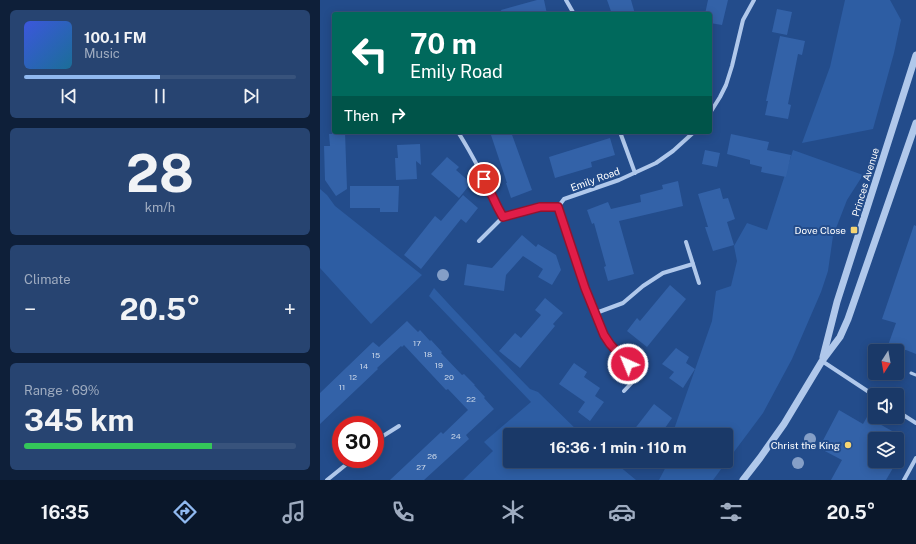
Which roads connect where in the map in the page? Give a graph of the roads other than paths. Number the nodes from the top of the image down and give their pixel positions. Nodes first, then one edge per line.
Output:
1 (566, 0) edge
2 (754, 0) edge
3 (573, 12) edge
4 (916, 55) edge
5 (712, 110) edge
6 (916, 123) edge
7 (459, 134) edge
8 (621, 134) edge
9 (692, 134) edge
10 (635, 173) junction
11 (558, 207) junction
12 (503, 217) junction
13 (479, 240) dead end
14 (686, 242) dead end
15 (693, 264) junction
16 (699, 283) dead end
17 (596, 313) junction
18 (822, 361) junction
19 (911, 373) dead end
20 (916, 375) edge
21 (624, 391) dead end
22 (868, 391) edge
23 (904, 415) edge
24 (916, 423) edge
25 (399, 426) dead end
26 (384, 435) edge
27 (916, 458) edge
28 (341, 468) edge
29 (327, 480) edge
30 (743, 480) edge
31 (904, 480) edge

1 - 3 street
2 - 5 street
4 - 18 street, Princes Avenue
6 - 18 street, Princes Avenue
7 - 12 street
8 - 10 street
9 - 10 street, Emily Road
10 - 11 street, Emily Road
11 - 12 street
11 - 17 street
12 - 13 street
14 - 15 street
15 - 16 street
15 - 17 street
17 - 21 street
18 - 22 street
18 - 30 street, Princes Avenue
19 - 20 lane
23 - 24 street
25 - 26 street
27 - 31 street
28 - 29 street

